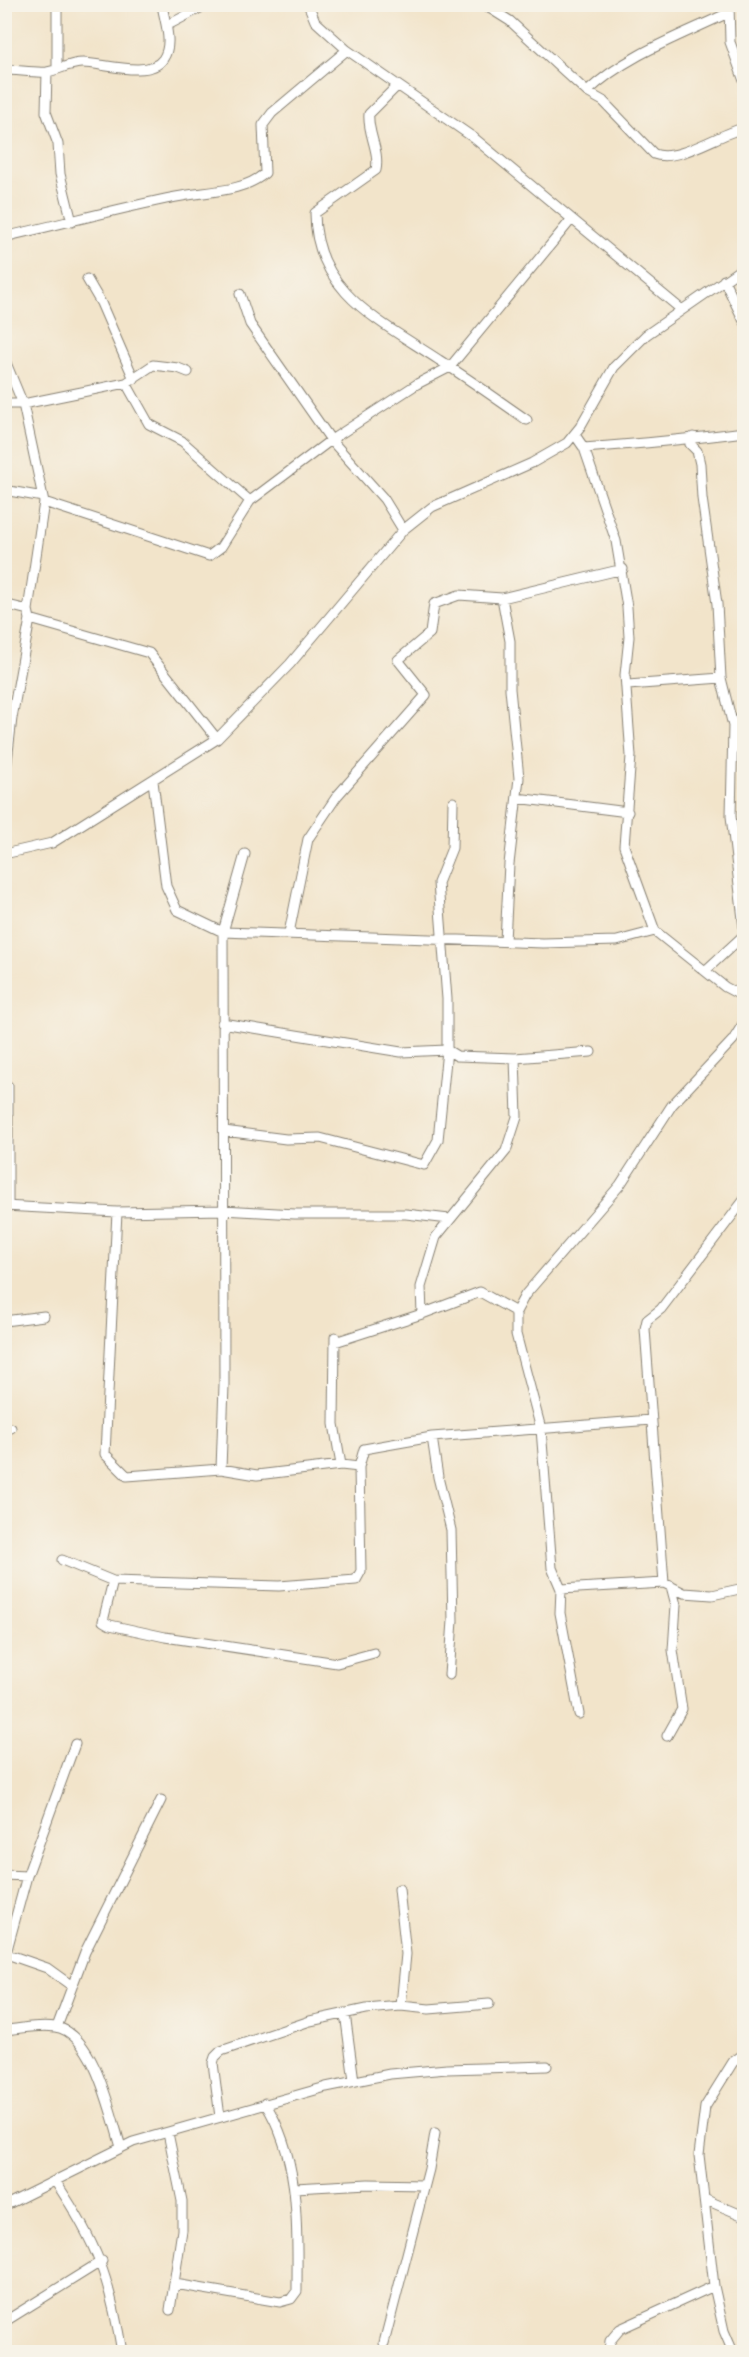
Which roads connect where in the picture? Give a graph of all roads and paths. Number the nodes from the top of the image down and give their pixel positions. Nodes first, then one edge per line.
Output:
1 (57, 4) edge
2 (162, 4) edge
3 (208, 4) edge
4 (309, 4) edge
5 (483, 4) edge
6 (729, 9) edge
7 (168, 25) junction
8 (347, 50) junction
9 (4, 70) edge
10 (52, 70) junction
11 (744, 81) edge
12 (397, 86) junction
13 (586, 92) junction
14 (744, 128) edge
15 (571, 220) junction
16 (72, 222) junction
17 (4, 237) edge
18 (744, 267) edge
19 (87, 279) dead end
20 (724, 280) junction
21 (240, 294) dead end
22 (682, 310) junction
23 (744, 321) edge
24 (4, 358) edge
25 (450, 367) junction
26 (188, 372) dead end
27 (130, 381) junction
28 (4, 404) edge
29 (23, 404) junction
30 (527, 420) dead end
31 (744, 432) edge
32 (574, 435) junction
33 (693, 437) junction
34 (331, 440) junction
35 (584, 448) junction
36 (4, 490) edge
37 (44, 500) junction
38 (250, 501) junction
39 (403, 530) junction
40 (623, 569) junction
41 (502, 598) junction
42 (4, 604) edge
43 (29, 615) junction
44 (721, 678) junction
45 (628, 685) junction
46 (8, 717) edge
47 (217, 740) junction
48 (153, 781) junction
49 (4, 787) edge
50 (517, 798) junction
51 (453, 802) dead end
52 (628, 812) junction
53 (4, 854) edge
54 (245, 854) dead end
55 (744, 928) edge
56 (656, 931) junction
57 (223, 932) junction
58 (289, 933) junction
59 (744, 935) edge
60 (443, 941) junction
61 (505, 942) junction
62 (706, 970) junction
63 (744, 997) edge
64 (744, 1022) edge
65 (222, 1023) junction
66 (447, 1050) junction
67 (591, 1052) dead end
68 (515, 1058) junction
69 (4, 1087) edge
70 (224, 1131) junction
71 (744, 1200) edge
72 (6, 1206) edge
73 (223, 1210) junction
74 (117, 1212) junction
75 (449, 1219) junction
76 (516, 1312) junction
77 (422, 1314) junction
78 (44, 1316) dead end
79 (4, 1321) edge
80 (651, 1420) junction
81 (541, 1430) junction
82 (432, 1437) junction
83 (341, 1465) junction
84 (358, 1467) junction
85 (221, 1470) junction
86 (62, 1560) dead end
87 (113, 1581) junction
88 (668, 1584) junction
89 (744, 1588) edge
90 (561, 1589) junction
91 (684, 1593) junction
92 (676, 1605) junction
93 (374, 1653) dead end
94 (449, 1675) dead end
95 (579, 1714) dead end
96 (667, 1736) dead end
97 (75, 1744) dead end
98 (161, 1800) dead end
99 (4, 1875) edge
100 (27, 1876) junction
101 (399, 1889) dead end
102 (5, 1953) edge
103 (72, 1986) junction
104 (489, 2004) dead end
105 (401, 2006) junction
106 (345, 2013) junction
107 (57, 2026) junction
108 (4, 2030) edge
109 (744, 2054) edge
110 (547, 2066) dead end
111 (354, 2081) junction
112 (265, 2103) junction
113 (220, 2117) junction
114 (168, 2133) junction
115 (435, 2133) dead end
116 (121, 2146) junction
117 (55, 2181) junction
118 (424, 2185) junction
119 (295, 2188) junction
120 (704, 2199) junction
121 (4, 2206) edge
122 (744, 2216) edge
123 (102, 2261) junction
124 (175, 2284) junction
125 (714, 2286) junction
126 (170, 2310) dead end
127 (4, 2322) edge
128 (384, 2343) dead end
129 (122, 2352) edge
130 (609, 2352) edge
131 (733, 2352) edge

1 - 10 street
2 - 7 street
3 - 7 street
4 - 8 street
5 - 13 street
6 - 11 street
6 - 13 street
7 - 10 street
8 - 12 street
8 - 16 street
9 - 10 street
10 - 16 street
12 - 15 street
12 - 25 street
13 - 14 street
15 - 22 street
15 - 25 street
16 - 17 street
18 - 20 street
19 - 27 street
20 - 22 street
20 - 23 street
21 - 34 street
22 - 32 street
24 - 29 street
25 - 30 street
25 - 34 street
26 - 27 street
27 - 29 street
27 - 38 street
28 - 29 street
29 - 37 street
31 - 33 street
32 - 35 street
32 - 39 street
33 - 35 street
33 - 44 street
34 - 38 street
34 - 39 street
35 - 40 street
36 - 37 street
37 - 38 street
37 - 43 street
39 - 47 street
40 - 41 street
40 - 45 street
41 - 50 street
41 - 58 street
42 - 43 street
43 - 46 street
43 - 47 street
44 - 45 street
44 - 55 street
45 - 52 street
46 - 49 street
47 - 48 street
48 - 53 street
48 - 57 street
50 - 52 street
50 - 61 street
51 - 60 street
52 - 56 street
54 - 57 street
56 - 61 street
56 - 62 street
57 - 58 street
57 - 65 street
58 - 60 street
59 - 62 street
60 - 61 street
60 - 66 street
62 - 63 street
64 - 76 street
65 - 66 street
65 - 70 street
66 - 68 street
66 - 70 street
67 - 68 street
68 - 75 street
69 - 72 street
70 - 73 street
71 - 80 street
72 - 74 street
73 - 74 street
73 - 75 street
73 - 85 street
74 - 85 street
75 - 77 street
76 - 77 street
76 - 81 street
77 - 83 street
78 - 79 street
80 - 81 street
80 - 88 street
81 - 82 street
81 - 90 street
82 - 84 street
82 - 94 street
83 - 84 street
83 - 85 street
84 - 87 street
86 - 87 street
87 - 93 street
88 - 90 street
88 - 91 street
88 - 92 street
89 - 91 street
90 - 95 street
91 - 92 street
92 - 96 street
97 - 100 street
98 - 103 street
99 - 100 street
100 - 102 street
101 - 105 street
102 - 103 street
103 - 107 street
104 - 105 street
105 - 106 street
106 - 111 street
106 - 113 street
107 - 108 street
107 - 116 street
109 - 120 street
110 - 111 street
111 - 112 street
112 - 113 street
112 - 119 street
113 - 114 street
114 - 116 street
114 - 124 street
115 - 118 street
116 - 117 street
117 - 121 street
117 - 123 street
118 - 119 street
118 - 128 street
119 - 124 street
120 - 122 street
120 - 125 street
123 - 127 street
123 - 129 street
124 - 126 street
125 - 130 street
125 - 131 street

